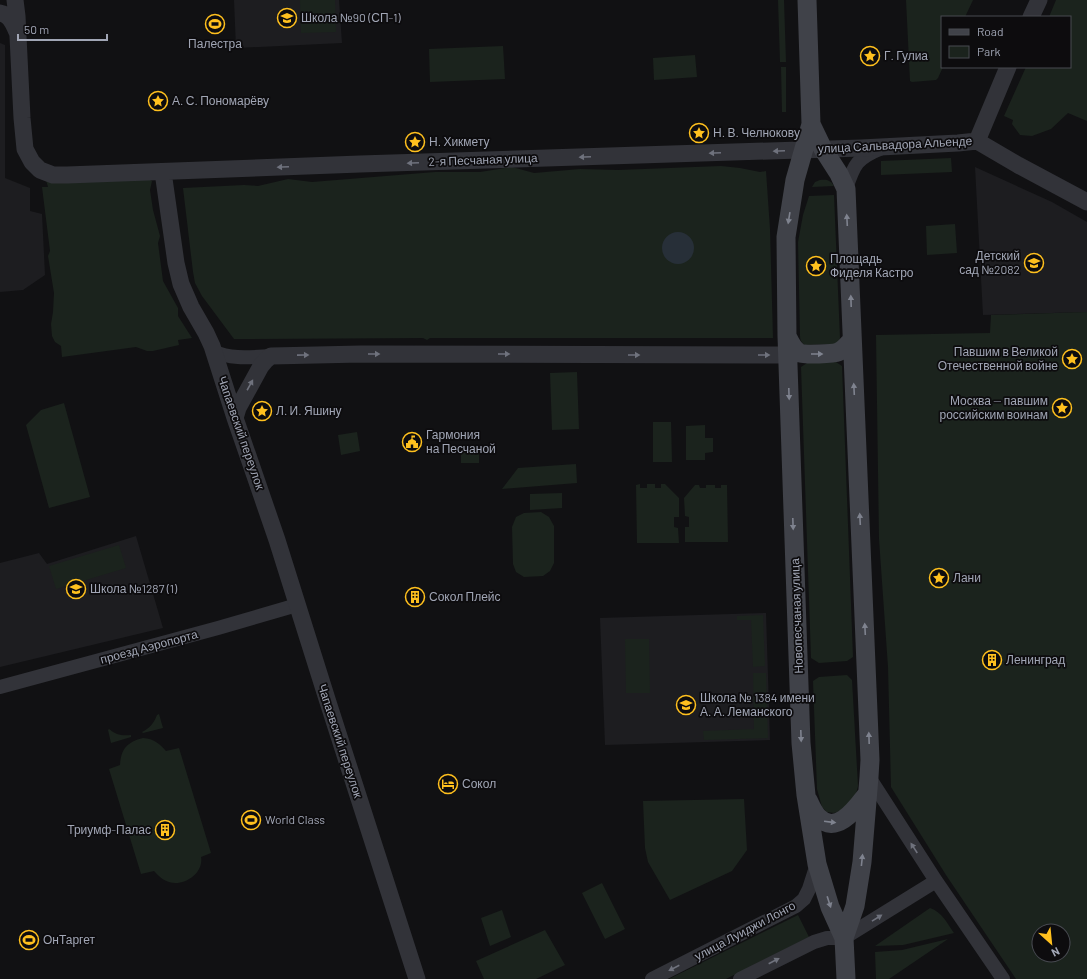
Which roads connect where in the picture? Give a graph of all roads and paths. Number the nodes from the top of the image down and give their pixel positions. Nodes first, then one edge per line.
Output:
1 (15, 0) edge
2 (807, 0) edge
3 (1039, 0) edge
4 (0, 13) edge
5 (1031, 16) edge
6 (18, 34) junction
7 (1008, 68) edge
8 (811, 124) junction
9 (977, 141) junction
10 (882, 147) junction
11 (823, 149) junction
12 (804, 150) junction
13 (162, 172) junction
14 (846, 189) junction
15 (1087, 202) edge
16 (787, 336) junction
17 (852, 340) junction
18 (214, 351) junction
19 (788, 355) junction
20 (271, 356) junction
21 (235, 418) junction
22 (297, 605) junction
23 (0, 687) edge
24 (868, 786) junction
25 (806, 795) junction
26 (817, 864) junction
27 (936, 881) junction
28 (844, 938) junction
29 (417, 979) edge
30 (652, 979) edge
31 (740, 979) edge
32 (846, 979) edge
33 (1003, 979) edge

1 - 6 street
2 - 8 main road
3 - 5 street
4 - 6 street
6 - 13 street
7 - 9 street, улица Сальвадора Альенде
8 - 11 main road
8 - 12 main road
9 - 10 street, улица Сальвадора Альенде
9 - 15 street
10 - 11 street, улица Сальвадора Альенде
10 - 14 street
11 - 12 street, улица Сальвадора Альенде
11 - 14 main road
12 -> 13 street, 2-я Песчаная улица
12 -> 16 main road
13 - 18 street, Чапаевский переулок
17 -> 14 main road
16 -> 17 main road
16 - 19 main road, Новопесчаная улица
24 -> 17 main road, Новопесчаная улица
18 - 20 street
18 - 21 street, Чапаевский переулок
20 -> 19 street
19 -> 25 main road, Новопесчаная улица
21 -> 20 street
21 - 22 street, Чапаевский переулок
22 - 23 street, проезд Аэропорта
22 - 29 street, Чапаевский переулок
25 -> 24 main road
27 -> 24 street
28 -> 24 main road, Новопесчаная улица
25 - 26 main road, Новопесчаная улица
26 -> 28 main road, Новопесчаная улица
26 -> 30 street, улица Луиджи Лонго
28 -> 27 street
27 - 33 street
31 -> 28 street
28 - 32 main road, Новопесчаная улица

